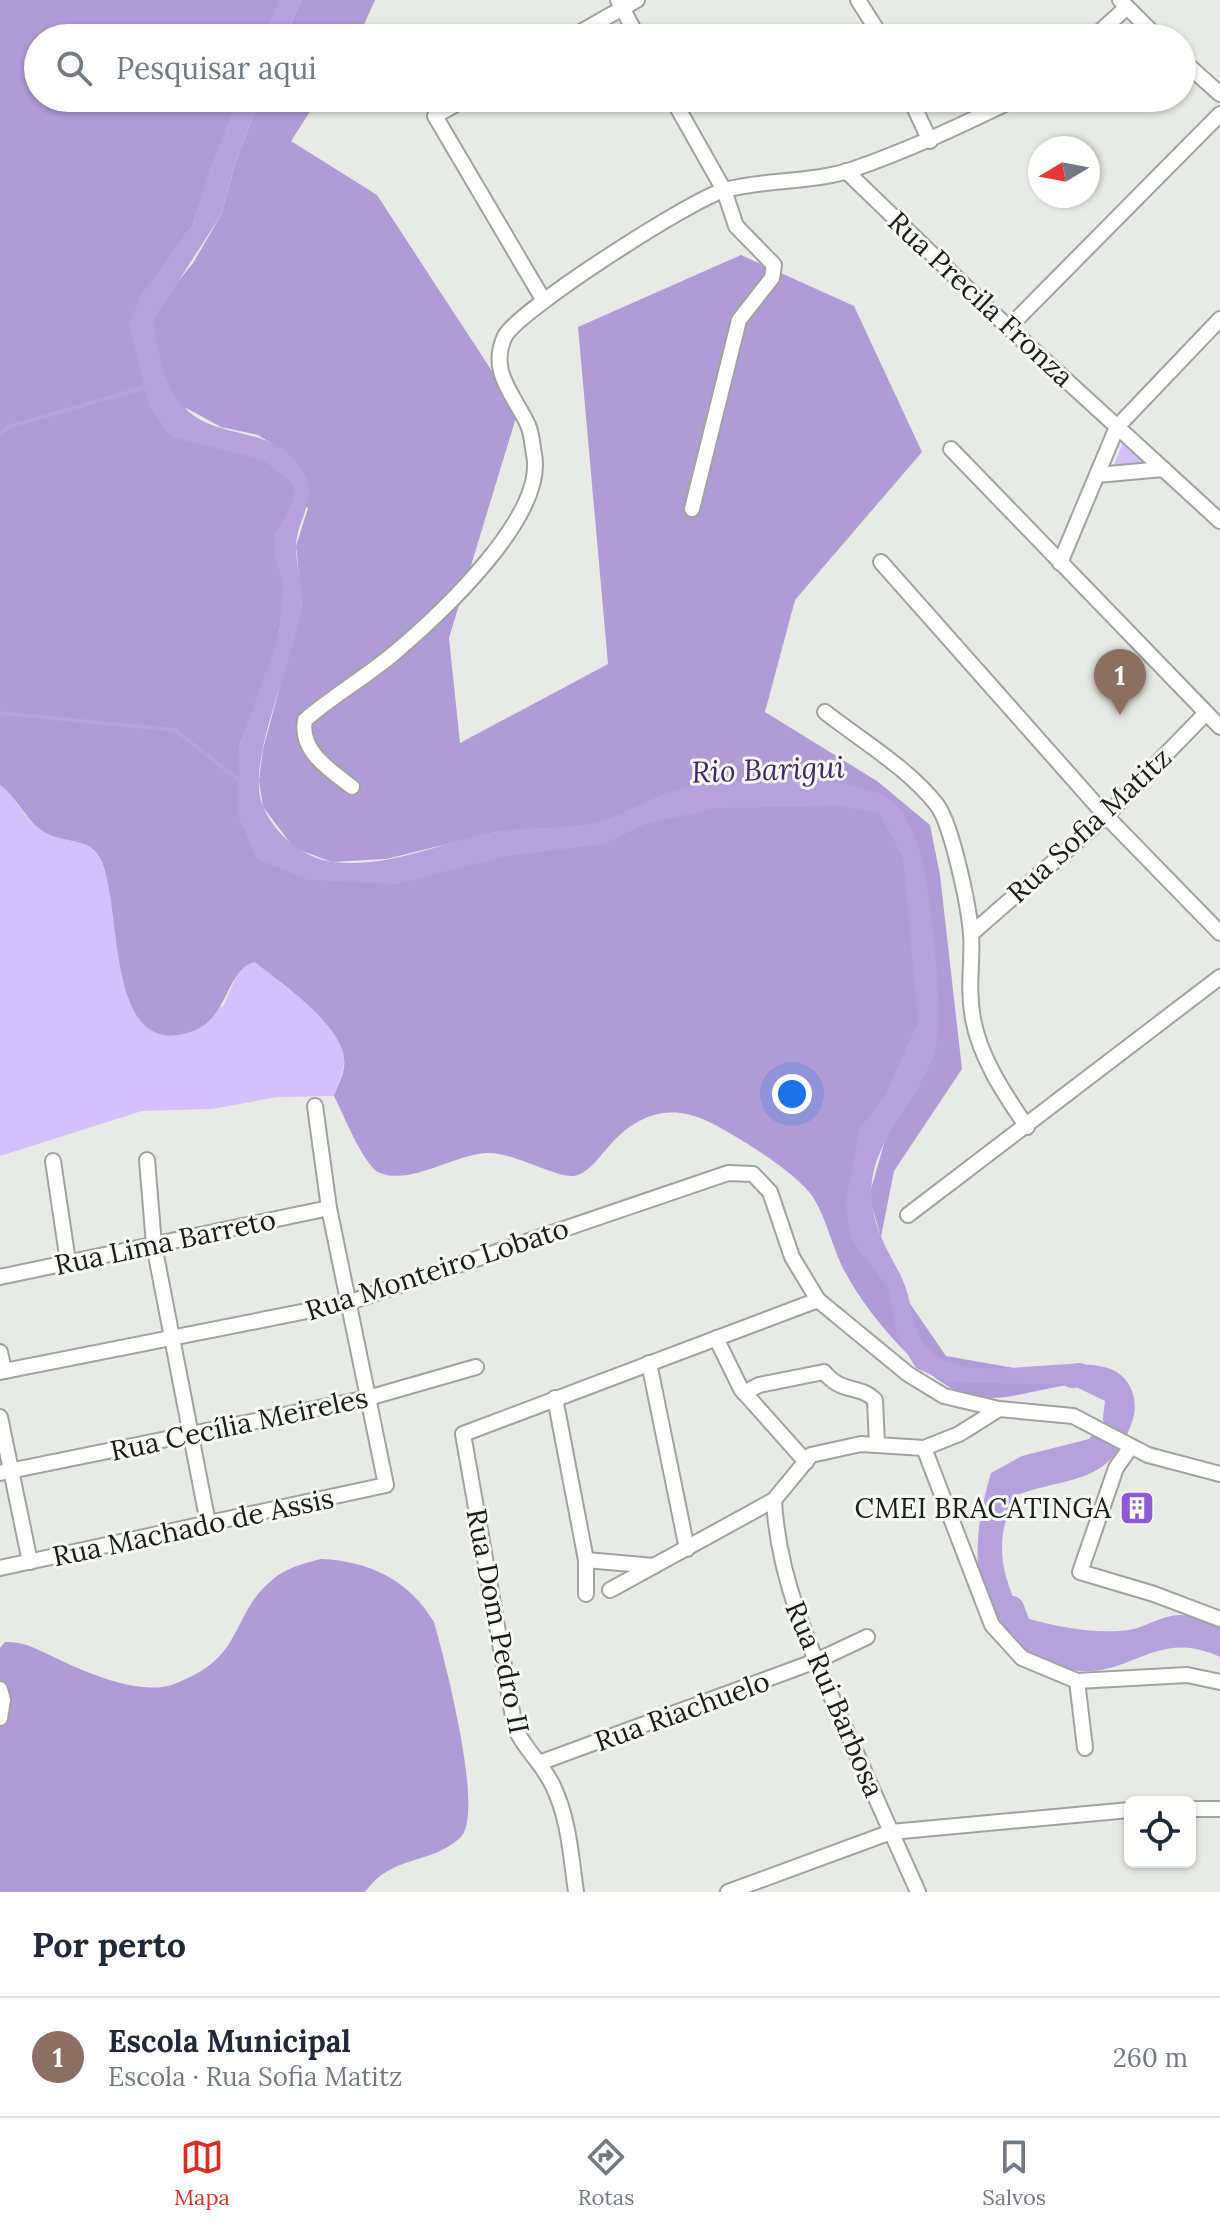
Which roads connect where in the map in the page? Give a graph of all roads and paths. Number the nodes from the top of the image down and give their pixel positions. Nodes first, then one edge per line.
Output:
1 (637, 0) edge
2 (858, 0) edge
3 (620, 4) edge
4 (1123, 4) edge
5 (591, 24) edge
6 (631, 24) edge
7 (873, 24) edge
8 (1105, 24) edge
9 (1144, 24) edge
10 (1196, 73) edge
11 (1220, 94) edge
12 (442, 112) edge
13 (680, 112) edge
14 (917, 112) edge
15 (989, 112) edge
16 (1220, 114) edge
17 (930, 141) junction
18 (846, 171) junction
19 (724, 190) junction
20 (544, 301) junction
21 (1220, 319) edge
22 (1009, 327) junction
23 (1117, 427) junction
24 (951, 449) dead end
25 (1163, 469) junction
26 (1097, 475) junction
27 (692, 509) dead end
28 (1218, 516) edge
29 (881, 562) dead end
30 (1060, 563) junction
31 (825, 712) dead end
32 (1206, 713) junction
33 (1220, 727) edge
34 (352, 787) dead end
35 (1106, 816) junction
36 (1220, 933) edge
37 (971, 934) junction
38 (1220, 977) edge
39 (315, 1106) dead end
40 (1027, 1127) junction
41 (147, 1160) dead end
42 (53, 1161) dead end
43 (329, 1208) junction
44 (908, 1215) dead end
45 (154, 1245) junction
46 (68, 1262) junction
47 (0, 1277) edge
48 (818, 1300) junction
49 (347, 1303) junction
50 (716, 1338) junction
51 (172, 1339) junction
52 (0, 1352) edge
53 (649, 1363) junction
54 (476, 1367) dead end
55 (2, 1371) edge
56 (744, 1393) junction
57 (368, 1398) junction
58 (555, 1398) junction
59 (999, 1409) junction
60 (0, 1417) edge
61 (190, 1434) junction
62 (877, 1445) junction
63 (1128, 1446) junction
64 (924, 1448) junction
65 (806, 1462) junction
66 (5, 1472) edge
67 (1220, 1474) edge
68 (774, 1500) junction
69 (208, 1523) junction
70 (687, 1549) junction
71 (586, 1560) junction
72 (30, 1562) junction
73 (655, 1566) junction
74 (0, 1568) edge
75 (610, 1590) dead end
76 (586, 1594) dead end
77 (1220, 1619) edge
78 (867, 1637) dead end
79 (816, 1661) junction
80 (1077, 1681) junction
81 (1220, 1682) edge
82 (0, 1689) edge
83 (0, 1718) edge
84 (1085, 1748) dead end
85 (539, 1763) junction
86 (1196, 1809) edge
87 (1220, 1809) edge
88 (1124, 1811) edge
89 (891, 1832) junction
90 (576, 1892) edge
91 (728, 1892) edge
92 (918, 1892) edge

1 - 3 street
2 - 7 street
3 - 5 street
3 - 6 street
4 - 8 street
4 - 9 street
10 - 11 street
12 - 20 street
13 - 19 street
14 - 17 street
15 - 17 street
16 - 22 street
17 - 18 street
18 - 19 street
18 - 22 street, Rua Precila Fronza
19 - 20 street
19 - 27 street
20 - 34 street
21 - 23 street
22 - 23 street, Rua Precila Fronza
23 - 25 street, Rua Precila Fronza
23 - 26 street
24 - 30 street
25 - 26 street
25 - 28 street, Rua Precila Fronza
26 - 30 street
29 - 35 street
30 - 32 street
31 - 37 street
32 - 33 street
32 - 35 street, Rua Sofia Matitz
35 - 36 street
35 - 37 street, Rua Sofia Matitz
37 - 40 street
38 - 40 street
39 - 43 street
40 - 44 street
41 - 45 street
42 - 46 street
43 - 45 street, Rua Lima Barreto
43 - 49 street
45 - 46 street, Rua Lima Barreto
45 - 51 street
46 - 47 street, Rua Lima Barreto
48 - 49 street, Rua Monteiro Lobato
48 - 50 street
48 - 59 street
49 - 51 street, Rua Monteiro Lobato
49 - 57 street
50 - 53 street
50 - 56 street
51 - 55 street, Rua Monteiro Lobato
51 - 61 street
52 - 55 street
53 - 58 street
53 - 70 street
54 - 57 street, Rua Cecília Meireles
56 - 62 street
56 - 65 street
57 - 61 street, Rua Cecília Meireles
57 - 69 street, Rua Machado de Assis
58 - 71 street
58 - 85 street, Rua Dom Pedro II
59 - 63 street
59 - 64 street
60 - 66 street
61 - 66 street, Rua Cecília Meireles
61 - 69 street
62 - 64 street
62 - 65 street
63 - 67 street
63 - 77 street
64 - 80 street
65 - 68 street
66 - 72 street
68 - 70 street
68 - 79 street, Rua Rui Barbosa
69 - 72 street, Rua Machado de Assis
70 - 73 street
71 - 73 street
71 - 76 street
72 - 74 street, Rua Machado de Assis
73 - 75 street
78 - 79 street, Rua Riachuelo
79 - 85 street, Rua Riachuelo
79 - 89 street, Rua Rui Barbosa
80 - 81 street
80 - 84 street
82 - 83 street
85 - 90 street, Rua Dom Pedro II
86 - 87 street
88 - 89 street
89 - 91 street
89 - 92 street, Rua Rui Barbosa

